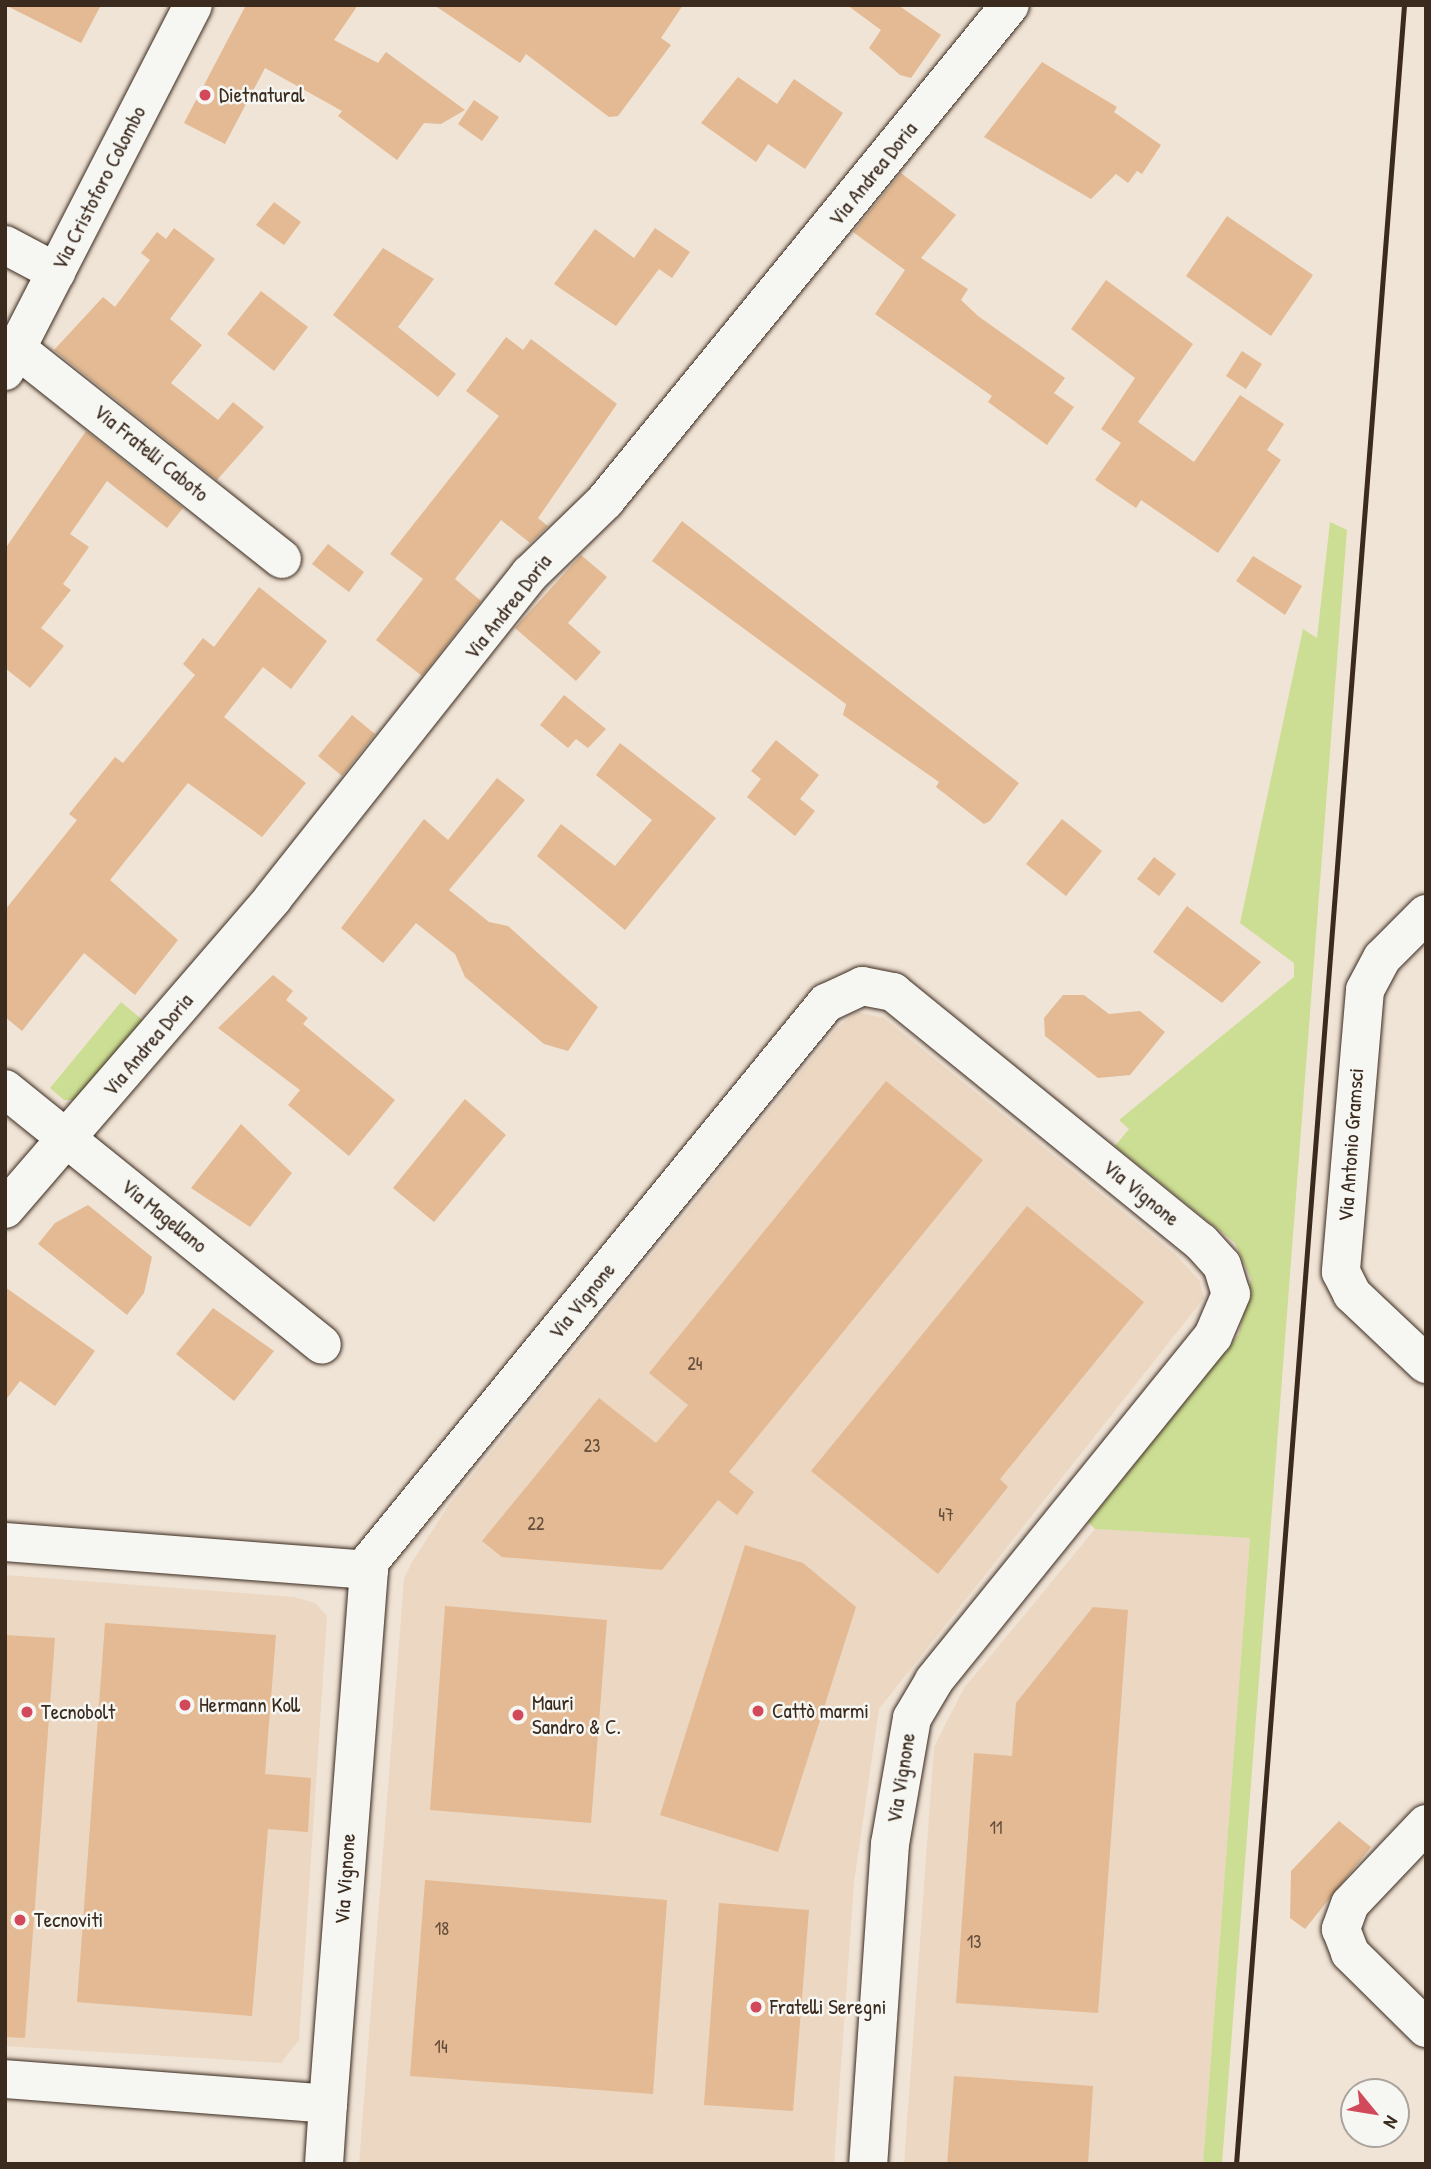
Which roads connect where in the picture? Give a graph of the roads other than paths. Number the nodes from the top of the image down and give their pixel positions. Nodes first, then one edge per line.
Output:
1 (193, 5) edge
2 (1010, 5) edge
3 (5, 246) edge
4 (57, 272) junction
5 (11, 360) edge
6 (282, 559) dead end
7 (1426, 914) edge
8 (5, 1089) edge
9 (68, 1138) junction
10 (5, 1209) edge
11 (322, 1345) dead end
12 (1426, 1364) edge
13 (5, 1542) edge
14 (369, 1570) junction
15 (1426, 1824) edge
16 (1426, 2028) edge
17 (5, 2079) edge
18 (328, 2104) junction
19 (324, 2164) edge
20 (868, 2164) edge

1 - 4 street, Via Cristoforo Colombo
2 - 9 street, Via Andrea Doria
3 - 4 street
4 - 5 street, Via Cristoforo Colombo
5 - 6 street, Via Fratelli Caboto
7 - 12 street, Via Antonio Gramsci
8 - 9 street, Via Magellano
9 - 10 street, Via Andrea Doria
9 - 11 street, Via Magellano
13 - 14 street
14 - 18 street, Via Vignone
14 - 20 street, Via Vignone
15 - 16 street
17 - 18 street
18 - 19 street, Via Vignone

